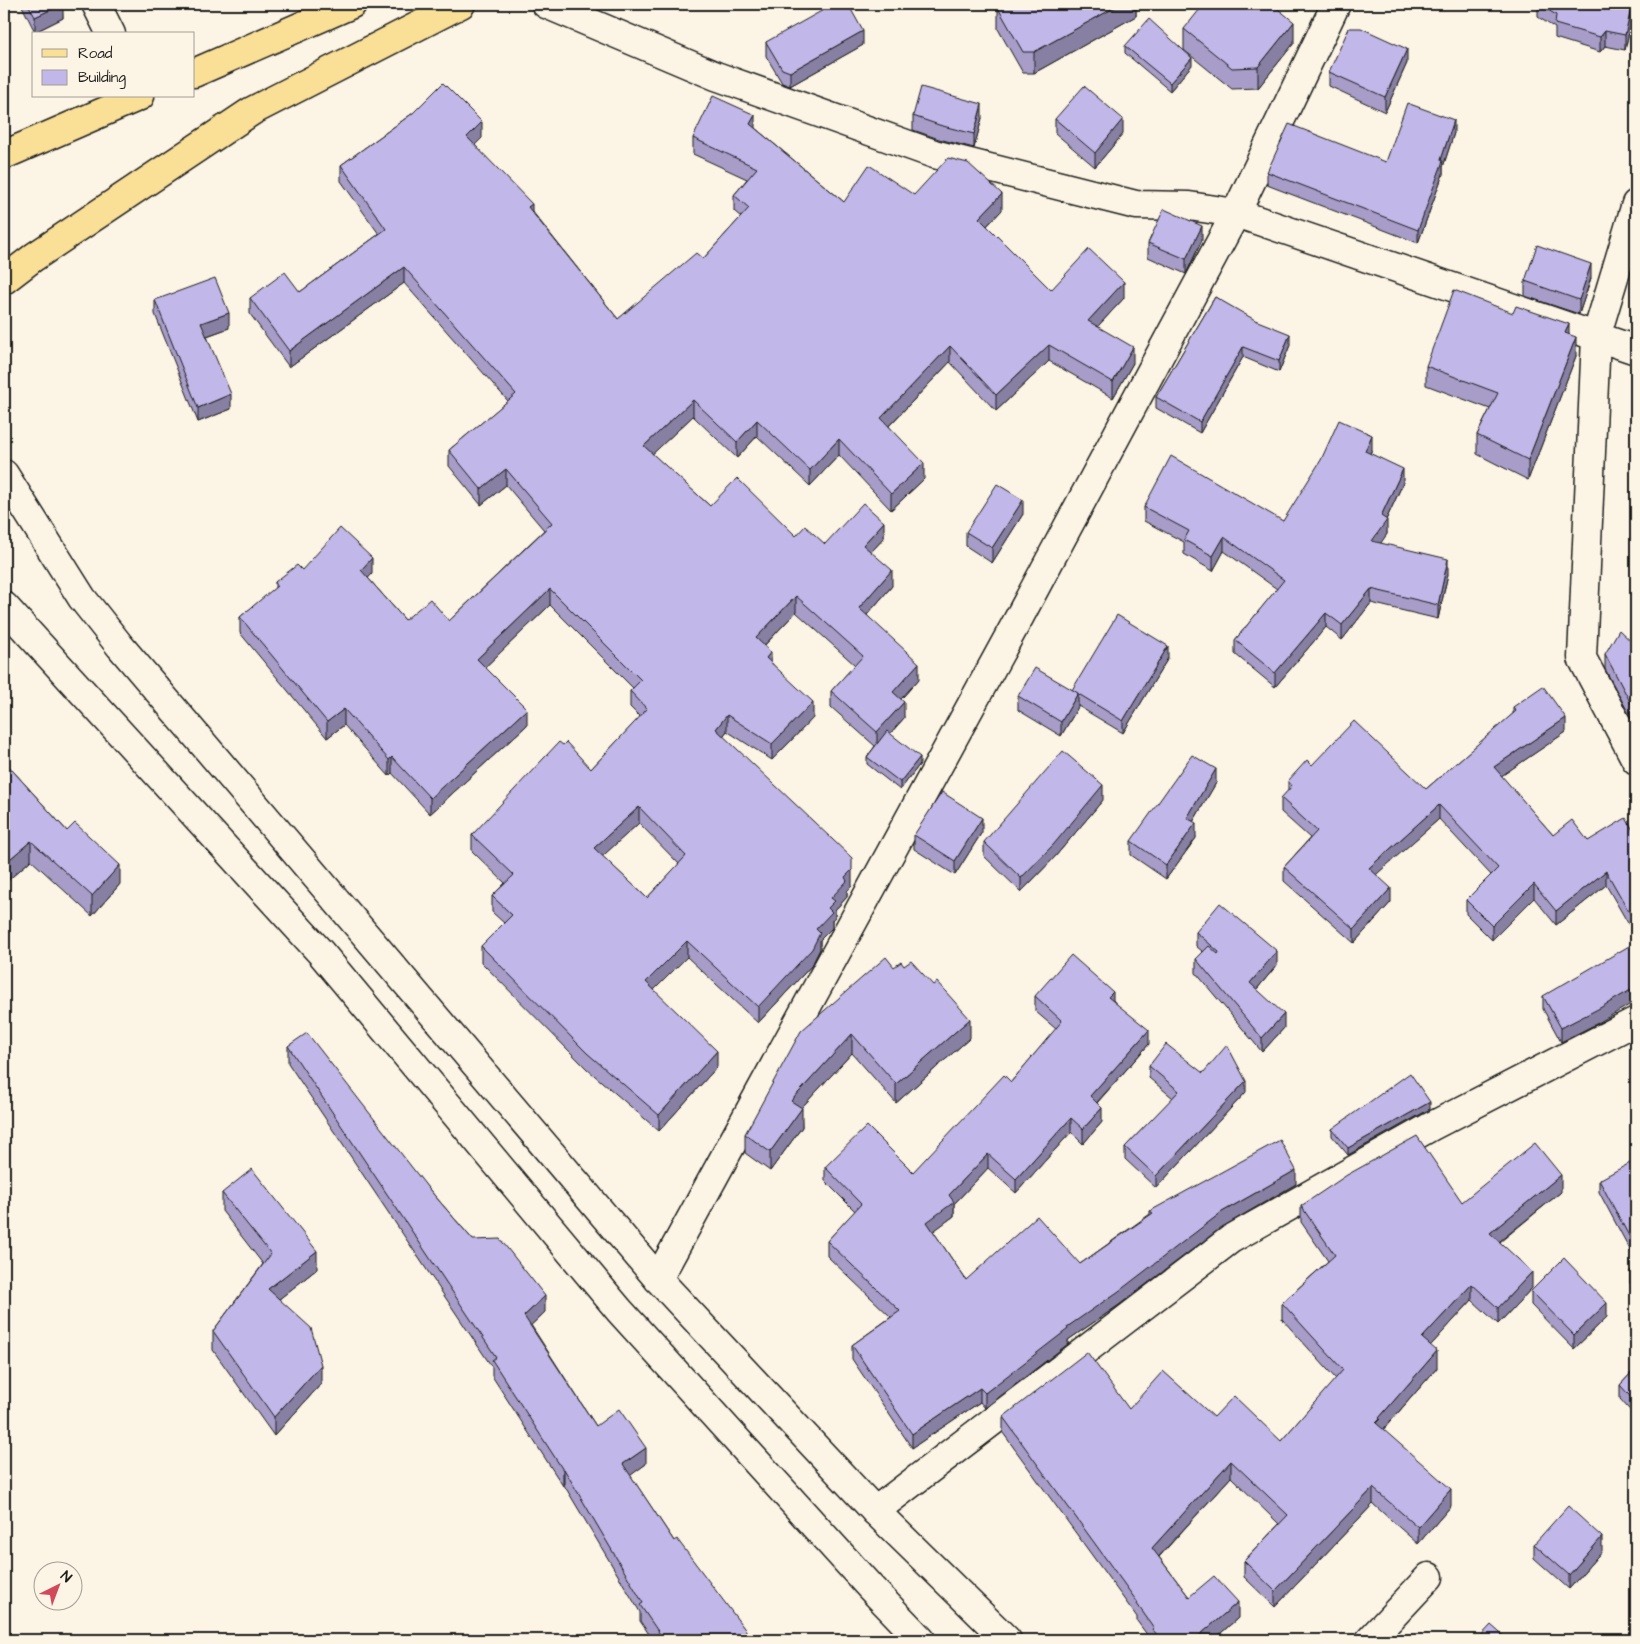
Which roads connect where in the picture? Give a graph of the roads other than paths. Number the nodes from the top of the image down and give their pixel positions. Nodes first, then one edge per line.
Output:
1 (96, 4) edge
2 (352, 4) edge
3 (461, 4) edge
4 (546, 4) edge
5 (1336, 4) edge
6 (110, 32) edge
7 (195, 73) edge
8 (135, 98) edge
9 (4, 154) edge
10 (1636, 204) edge
11 (1236, 213) junction
12 (4, 280) edge
13 (1596, 337) junction
14 (1636, 350) edge
15 (4, 474) edge
16 (4, 606) edge
17 (1636, 760) edge
18 (1636, 1021) edge
19 (658, 1279) junction
20 (875, 1511) junction
21 (1430, 1577) dead end
22 (921, 1640) edge
23 (1007, 1640) edge
24 (1370, 1640) edge

1 - 6 street
2 - 7 main road
3 - 12 main road
4 - 11 street
5 - 11 street
8 - 9 main road
10 - 13 street
11 - 13 street
11 - 19 street
13 - 14 street
13 - 17 street
15 - 19 street
16 - 22 street
18 - 20 street
19 - 20 street
20 - 23 street
21 - 24 street

